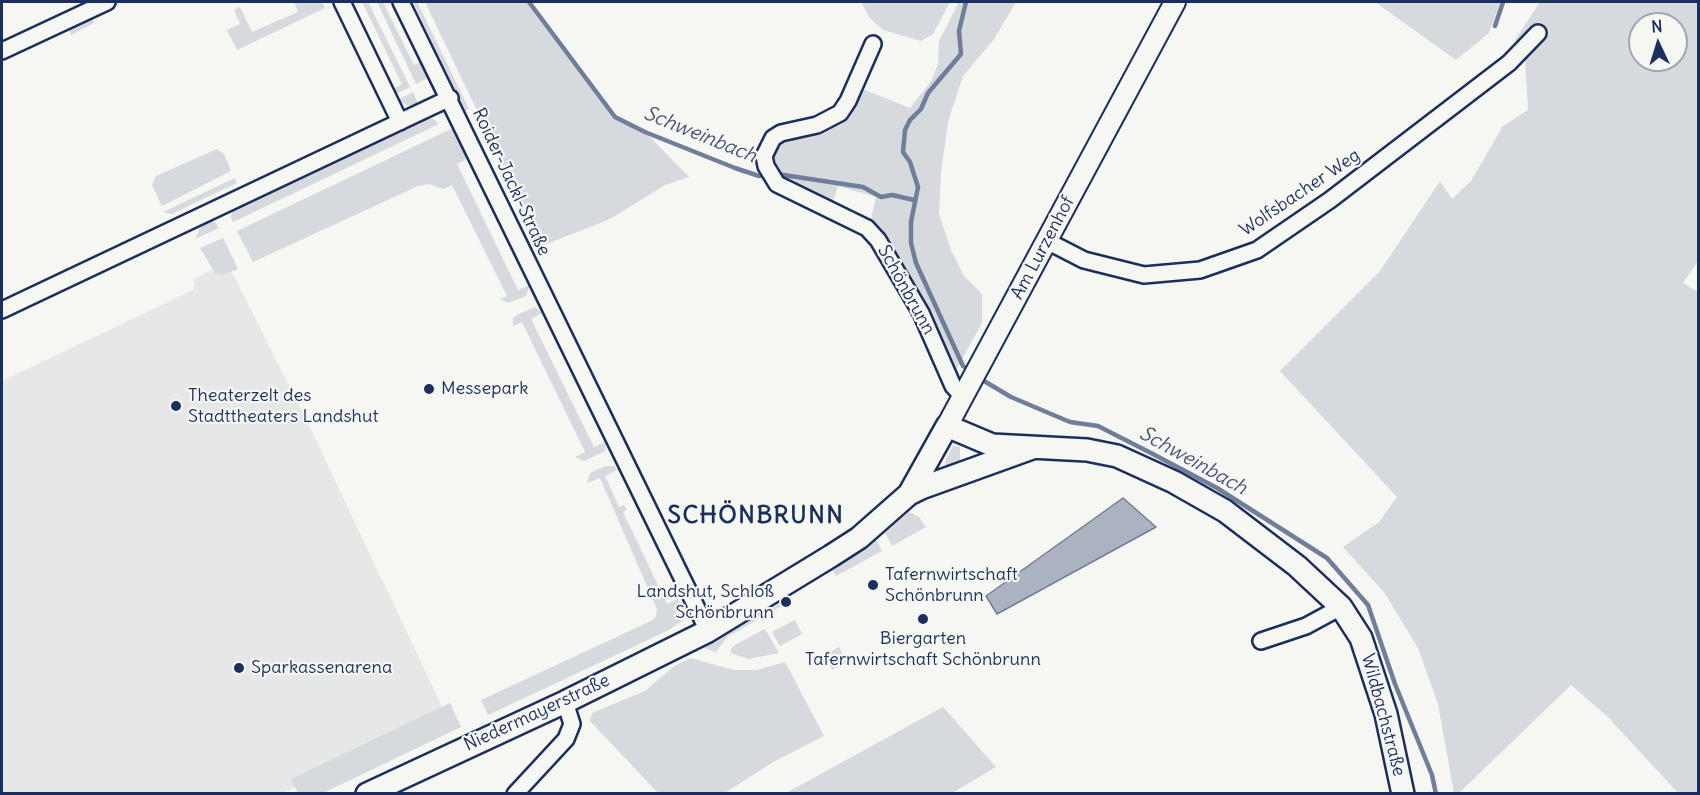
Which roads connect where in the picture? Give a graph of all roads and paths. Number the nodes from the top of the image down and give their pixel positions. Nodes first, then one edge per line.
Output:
1 (107, 2) edge
2 (342, 2) edge
3 (401, 2) edge
4 (1175, 2) edge
5 (1538, 33) dead end
6 (873, 44) dead end
7 (2, 51) edge
8 (450, 98) junction
9 (399, 122) junction
10 (1047, 241) junction
11 (2, 310) edge
12 (967, 390) junction
13 (947, 426) junction
14 (1032, 448) junction
15 (909, 494) junction
16 (1341, 608) junction
17 (708, 630) junction
18 (1261, 641) dead end
19 (565, 702) junction
20 (366, 794) edge
21 (514, 794) edge
22 (1403, 794) edge

1 - 7 street
2 - 9 street
3 - 8 street
4 - 10 street, Am Lurzenhof
5 - 10 street, Wolfsbacher Weg
6 - 12 street, Schönbrunn
8 - 9 street, Roider-Jackl-Straße
8 - 17 street, Roider-Jackl-Straße
9 - 11 street, Roider-Jackl-Straße
10 - 12 street, Am Lurzenhof
12 - 13 street, Am Lurzenhof
13 - 14 main road
13 - 15 main road, Am Lurzenhof
14 - 15 main road
14 - 16 main road
15 - 17 main road
16 - 18 street
16 - 22 main road, Wildbachstraße
17 - 19 main road, Niedermayerstraße
19 - 20 main road, Niedermayerstraße
19 - 21 street

